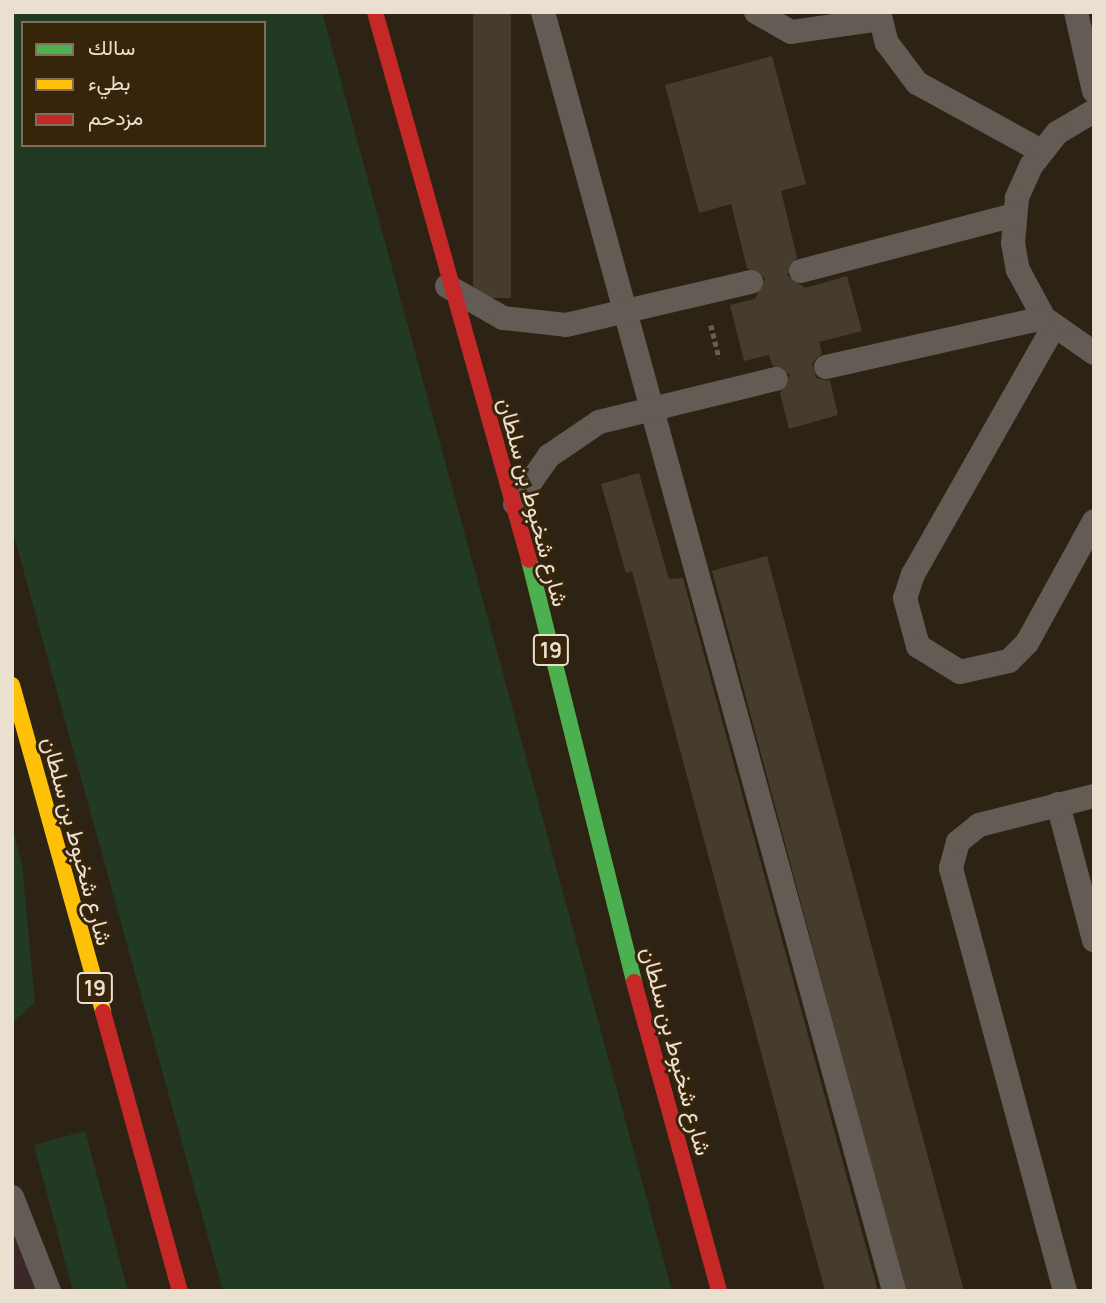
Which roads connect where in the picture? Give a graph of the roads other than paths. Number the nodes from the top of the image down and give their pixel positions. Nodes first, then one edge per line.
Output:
1 (375, 12) edge
2 (542, 12) edge
3 (757, 12) edge
4 (1076, 12) edge
5 (879, 15) edge
6 (1094, 91) edge
7 (1094, 111) edge
8 (1041, 151) junction
9 (1014, 215) junction
10 (801, 271) dead end
11 (751, 282) dead end
12 (447, 286) junction
13 (629, 314) junction
14 (1048, 323) junction
15 (1094, 353) edge
16 (826, 367) dead end
17 (776, 379) dead end
18 (655, 405) junction
19 (515, 504) junction
20 (1094, 521) edge
21 (12, 685) edge
22 (1094, 796) edge
23 (1058, 804) junction
24 (1094, 940) edge
25 (12, 1198) edge
26 (49, 1291) edge
27 (180, 1291) edge
28 (719, 1291) edge
29 (894, 1291) edge
30 (1065, 1291) edge

1 - 12 main road, شارع شخبوط بن سلطان / 19
2 - 13 lane
3 - 5 lane
4 - 6 lane
5 - 8 lane
7 - 8 lane
8 - 9 lane
9 - 10 lane
9 - 14 lane
11 - 13 lane
12 - 13 lane
12 - 19 main road, شارع شخبوط بن سلطان / 19
13 - 18 lane
14 - 15 lane
14 - 16 lane
14 - 20 lane
17 - 18 lane
18 - 19 lane
18 - 29 lane
19 - 28 main road, شارع شخبوط بن سلطان / 19
21 - 27 main road, شارع شخبوط بن سلطان / 19
22 - 23 lane
23 - 24 lane
23 - 30 lane
25 - 26 lane

